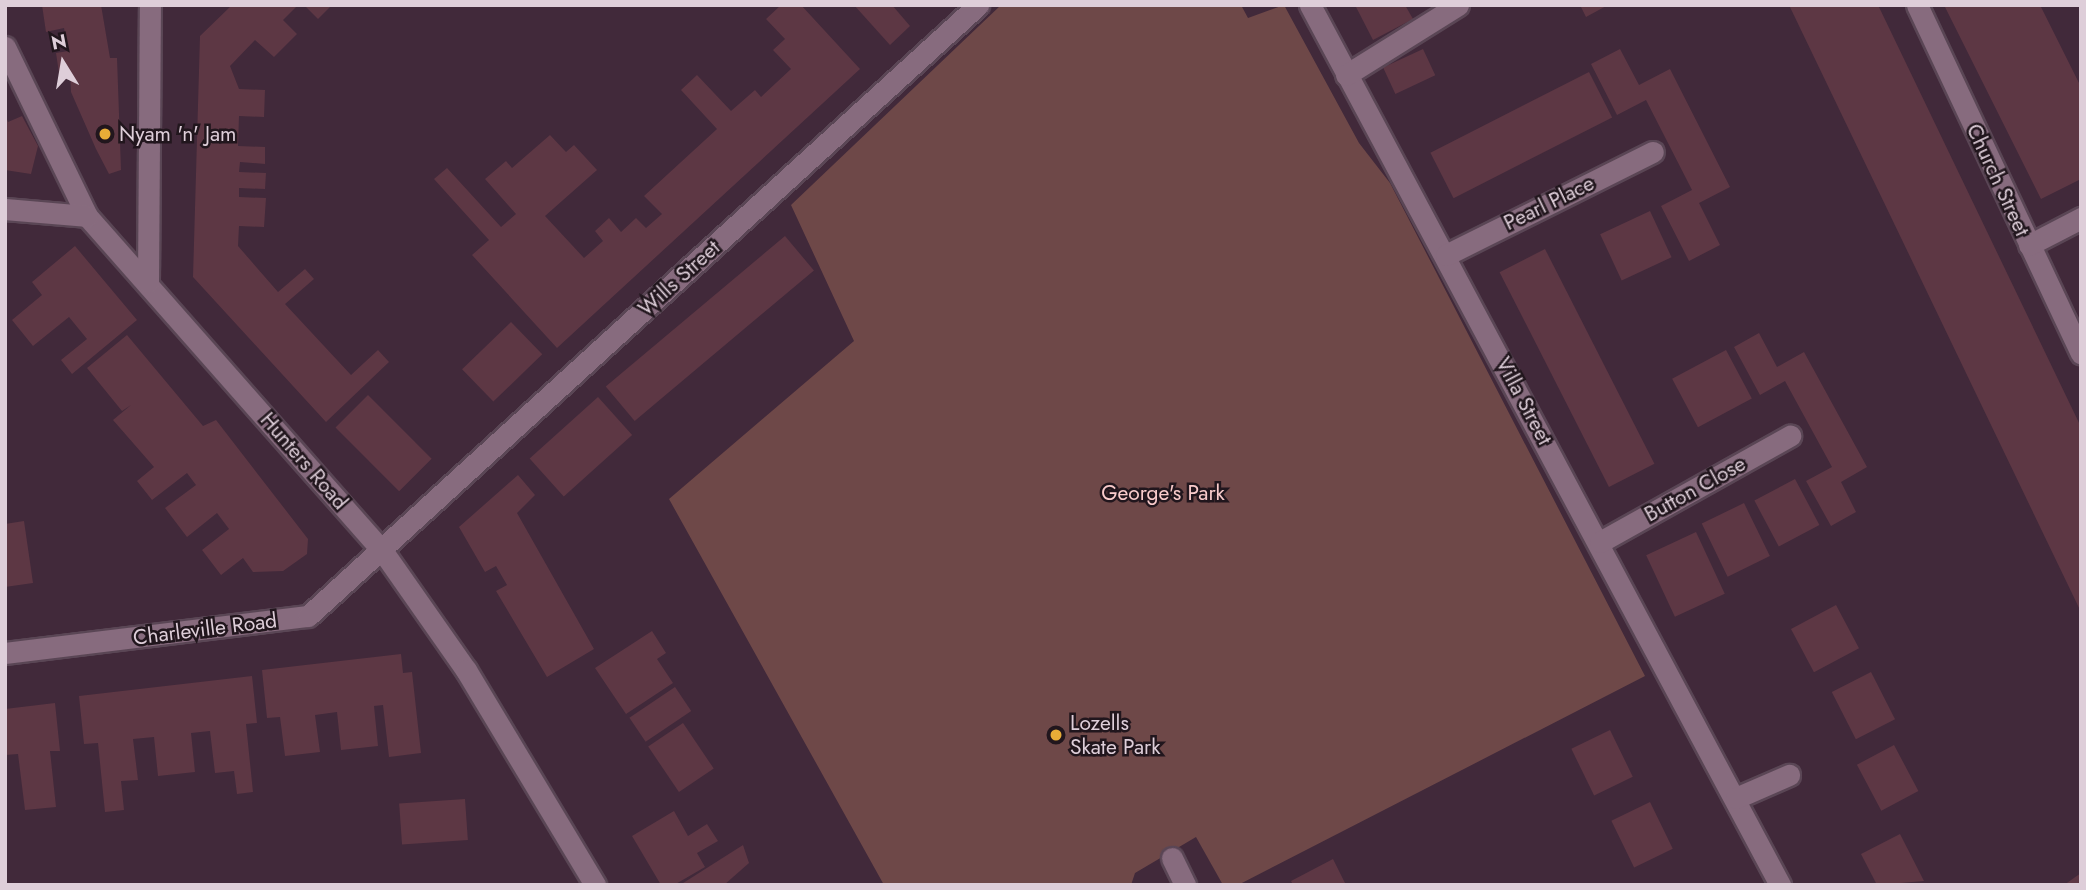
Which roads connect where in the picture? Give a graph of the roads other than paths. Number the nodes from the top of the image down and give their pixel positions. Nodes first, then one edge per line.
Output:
1 (167, 5) edge
2 (978, 5) edge
3 (1310, 5) edge
4 (1458, 5) edge
5 (1917, 5) edge
6 (150, 13) edge
7 (5, 47) edge
8 (1346, 75) junction
9 (1653, 152) dead end
10 (5, 209) edge
11 (87, 216) junction
12 (2081, 218) edge
13 (2029, 245) junction
14 (1446, 255) junction
15 (148, 282) junction
16 (2081, 353) edge
17 (1790, 436) dead end
18 (1600, 542) junction
19 (384, 553) junction
20 (5, 653) edge
21 (1789, 775) dead end
22 (1736, 798) junction
23 (1172, 858) dead end
24 (595, 885) edge
25 (1185, 885) edge
26 (1780, 885) edge

1 - 6 street
2 - 19 street, Wills Street
3 - 8 street, Villa Street
4 - 8 street
5 - 13 street, Church Street
6 - 15 street
7 - 11 street, Hunters Road
8 - 14 street, Villa Street
9 - 14 street, Pearl Place
10 - 11 street
11 - 15 street, Hunters Road
12 - 13 street
13 - 16 street, Church Street
14 - 18 street, Villa Street
15 - 19 street, Hunters Road
17 - 18 street, Button Close
18 - 22 street, Villa Street
19 - 20 street, Charleville Road
19 - 24 street, Hunters Road
21 - 22 street
22 - 26 street, Villa Street
23 - 25 street

